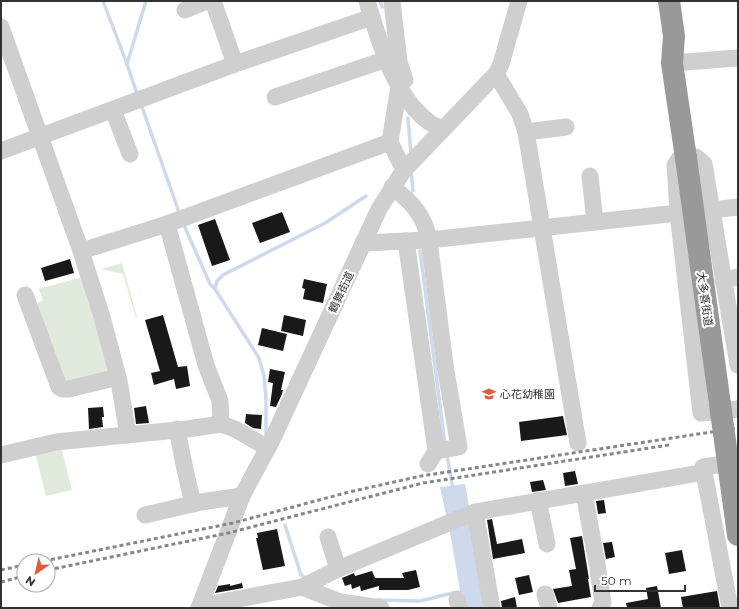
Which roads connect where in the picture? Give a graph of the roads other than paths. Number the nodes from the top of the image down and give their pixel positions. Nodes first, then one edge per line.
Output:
1 (207, 1) edge
2 (213, 1) edge
3 (367, 1) edge
4 (392, 1) edge
5 (520, 1) edge
6 (656, 1) edge
7 (669, 1) edge
8 (185, 10) dead end
9 (372, 17) junction
10 (1, 27) edge
11 (738, 58) edge
12 (386, 59) junction
13 (235, 64) junction
14 (672, 64) junction
15 (496, 74) junction
16 (399, 86) junction
17 (275, 97) dead end
18 (113, 110) junction
19 (566, 127) dead end
20 (442, 129) junction
21 (526, 132) junction
22 (41, 137) junction
23 (390, 142) junction
24 (1, 151) edge
25 (130, 154) dead end
26 (686, 158) junction
27 (404, 170) junction
28 (590, 176) dead end
29 (392, 188) junction
30 (738, 207) edge
31 (711, 210) junction
32 (678, 213) junction
33 (176, 221) junction
34 (595, 222) junction
35 (542, 228) junction
36 (429, 240) junction
37 (406, 241) junction
38 (363, 244) junction
39 (81, 251) junction
40 (730, 279) edge
41 (25, 296) dead end
42 (445, 365) junction
43 (738, 365) edge
44 (424, 369) junction
45 (118, 377) junction
46 (738, 408) edge
47 (221, 424) junction
48 (177, 429) junction
49 (128, 435) junction
50 (578, 443) dead end
51 (268, 448) junction
52 (1, 455) edge
53 (738, 462) edge
54 (705, 472) junction
55 (584, 493) junction
56 (242, 496) junction
57 (538, 500) junction
58 (193, 504) junction
59 (474, 513) junction
60 (145, 515) dead end
61 (738, 535) edge
62 (328, 537) dead end
63 (547, 544) dead end
64 (338, 569) junction
65 (308, 583) junction
66 (335, 603) edge
67 (603, 606) edge
68 (199, 608) edge
69 (381, 608) edge
70 (492, 608) edge
71 (730, 608) edge

1 - 8 street
2 - 13 street
3 - 9 street
4 - 20 street
5 - 15 street, 鶴舞街道
6 - 14 highway, 大多喜街道
7 - 14 highway, 大多喜街道
9 - 12 street
9 - 13 street
10 - 22 street
11 - 14 street
12 - 16 street
12 - 17 street
13 - 18 street
14 - 26 highway, 大多喜街道
15 - 20 street, 鶴舞街道
15 - 21 street
16 - 20 street
16 - 23 street
18 - 22 street
18 - 25 street
19 - 21 street
20 - 27 street, 鶴舞街道
21 - 35 street
22 - 24 street
22 - 39 street
23 - 27 street
23 - 33 street
26 - 31 street
26 - 32 street
26 - 61 highway, 大多喜街道, bridge
27 - 29 street, 鶴舞街道
28 - 34 street
29 - 36 street
29 - 38 street, 鶴舞街道
30 - 31 street
31 - 40 street
32 - 34 street
32 - 46 street
33 - 39 street
33 - 47 street
34 - 35 street
35 - 36 street
35 - 50 street
36 - 37 street
36 - 42 street
37 - 38 street
37 - 44 street
38 - 51 street, 鶴舞街道
39 - 45 street
40 - 43 street
41 - 45 street
42 - 44 street
42 - 44 street
45 - 49 street
47 - 48 street
47 - 51 street
48 - 49 street
48 - 58 street
49 - 52 street
51 - 56 street, 鶴舞街道
53 - 54 street
54 - 55 street
54 - 71 street
55 - 57 street
55 - 67 street
56 - 58 street
56 - 68 street, 鶴舞街道
57 - 59 street
57 - 63 street
58 - 60 street
59 - 64 street
59 - 70 street
62 - 64 street
64 - 65 street
65 - 66 street
65 - 68 street
66 - 69 street

